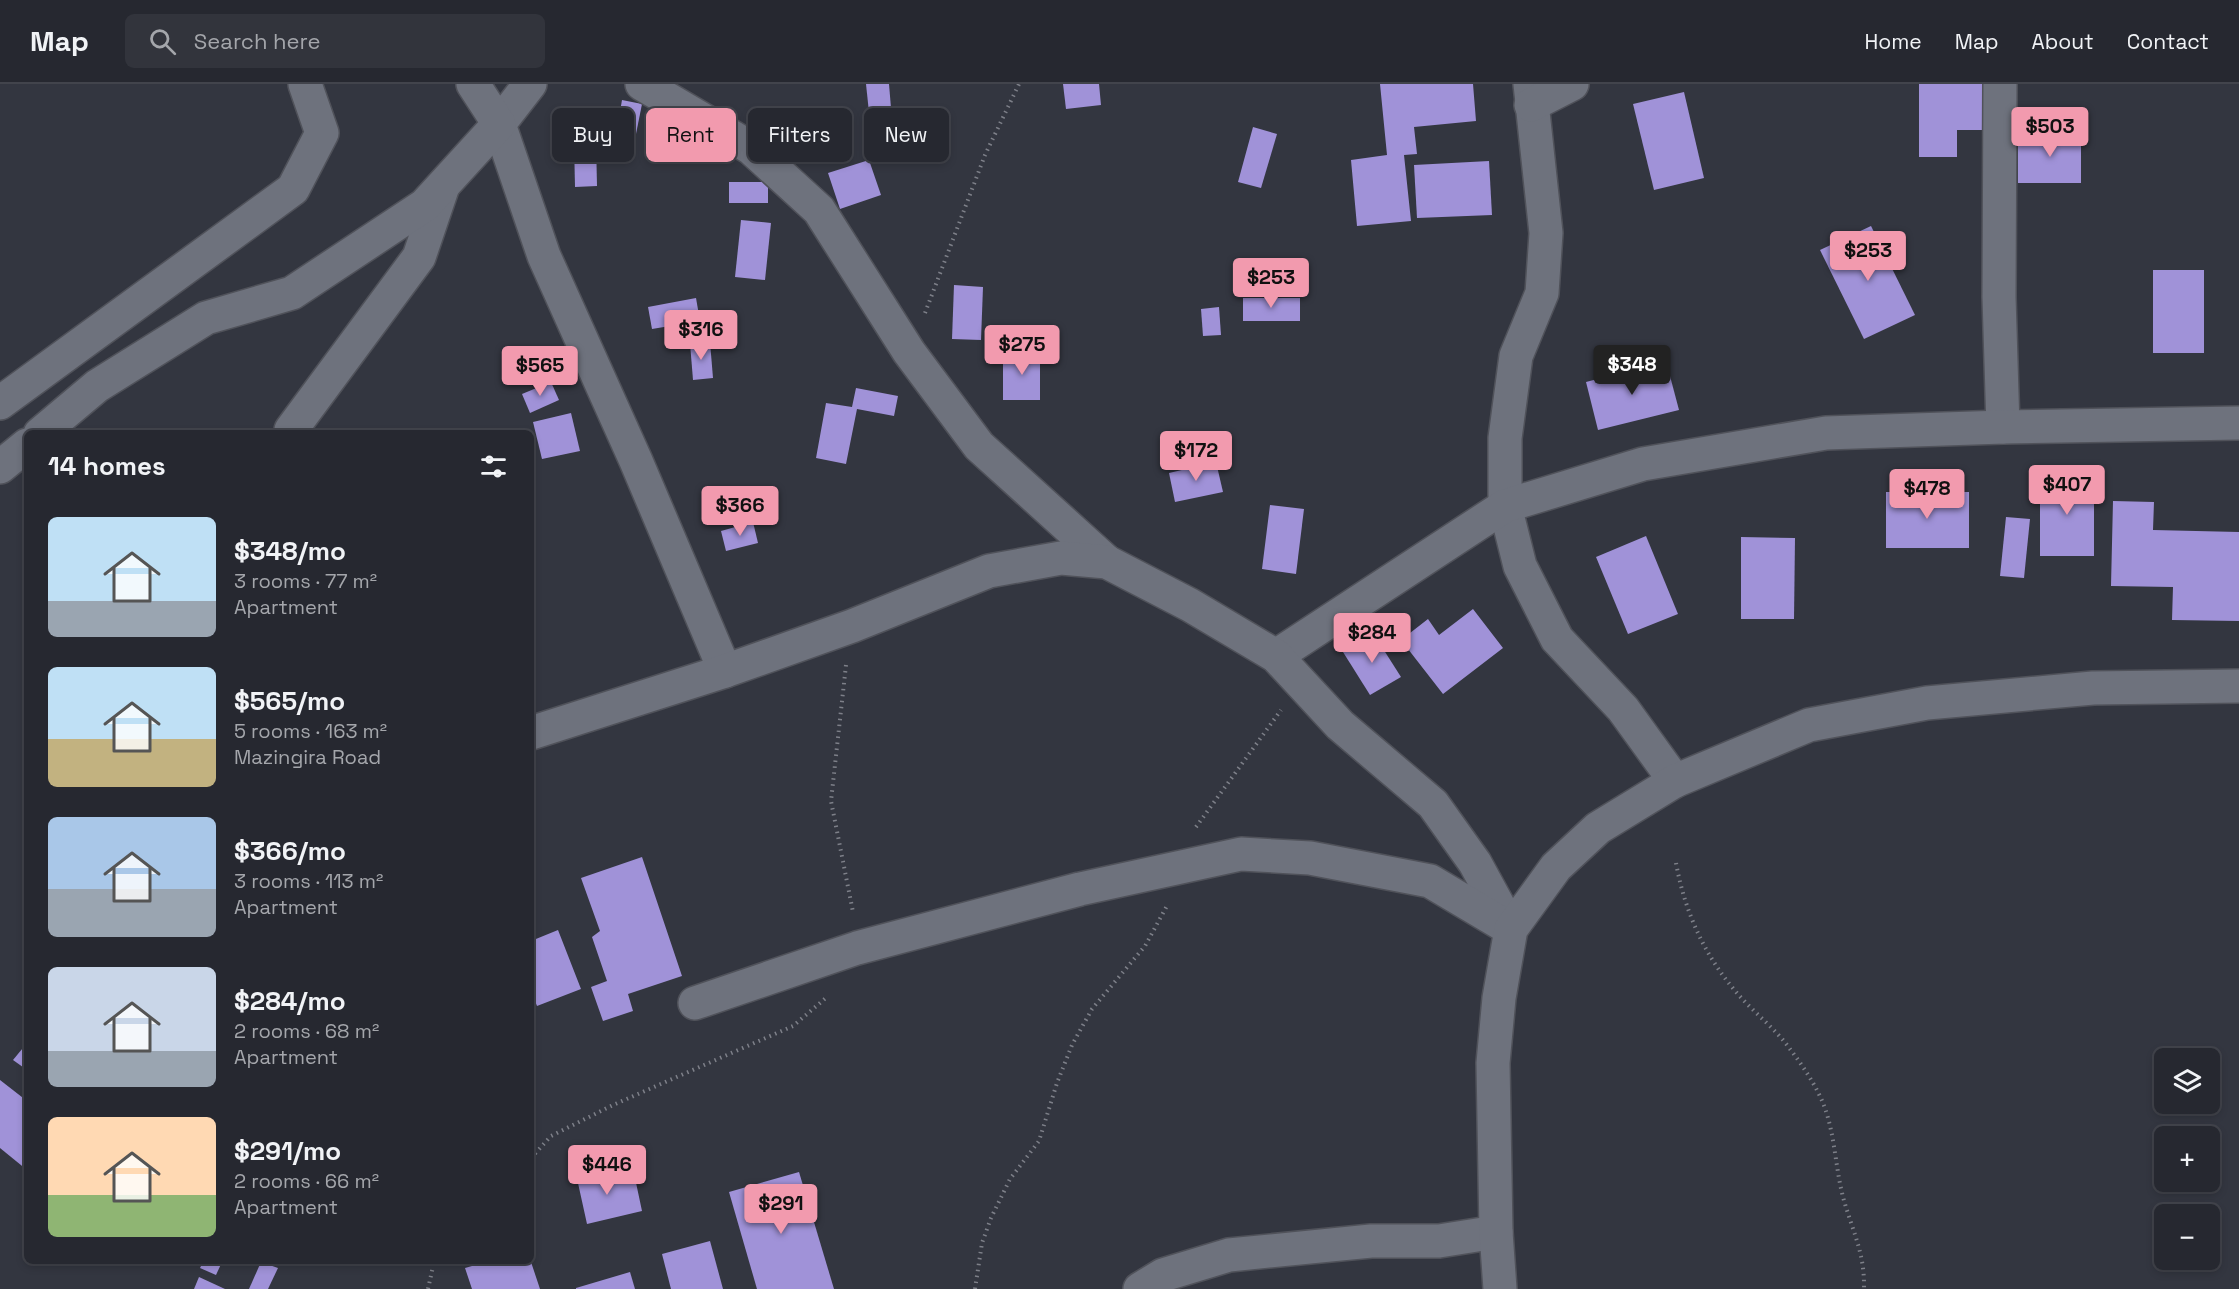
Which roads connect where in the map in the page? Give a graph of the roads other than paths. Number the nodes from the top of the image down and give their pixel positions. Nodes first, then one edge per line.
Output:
1 (305, 84) edge
2 (472, 84) edge
3 (530, 84) edge
4 (642, 84) edge
5 (1572, 84) edge
6 (2000, 84) edge
7 (1531, 95) edge
8 (499, 124) junction
9 (444, 184) junction
10 (0, 403) edge
11 (2239, 423) edge
12 (2003, 427) junction
13 (45, 430) edge
14 (291, 430) dead end
15 (24, 447) edge
16 (0, 467) edge
17 (1504, 506) junction
18 (1107, 562) junction
19 (1276, 656) junction
20 (725, 671) junction
21 (2239, 686) edge
22 (534, 732) edge
23 (1675, 781) junction
24 (1511, 929) junction
25 (695, 1004) dead end
26 (1496, 1232) junction
27 (1140, 1289) edge
28 (1500, 1289) edge

1 - 10 street
2 - 8 street
3 - 8 street
4 - 18 street
5 - 7 street
6 - 12 street
7 - 17 street
8 - 9 street
8 - 20 street
9 - 13 street
9 - 14 street
11 - 12 street
12 - 17 street
15 - 16 street
17 - 19 street
17 - 23 street
18 - 19 street
18 - 20 street
19 - 24 street
20 - 22 street
21 - 23 street
23 - 24 street
24 - 25 street
24 - 26 street
26 - 27 street
26 - 28 street

